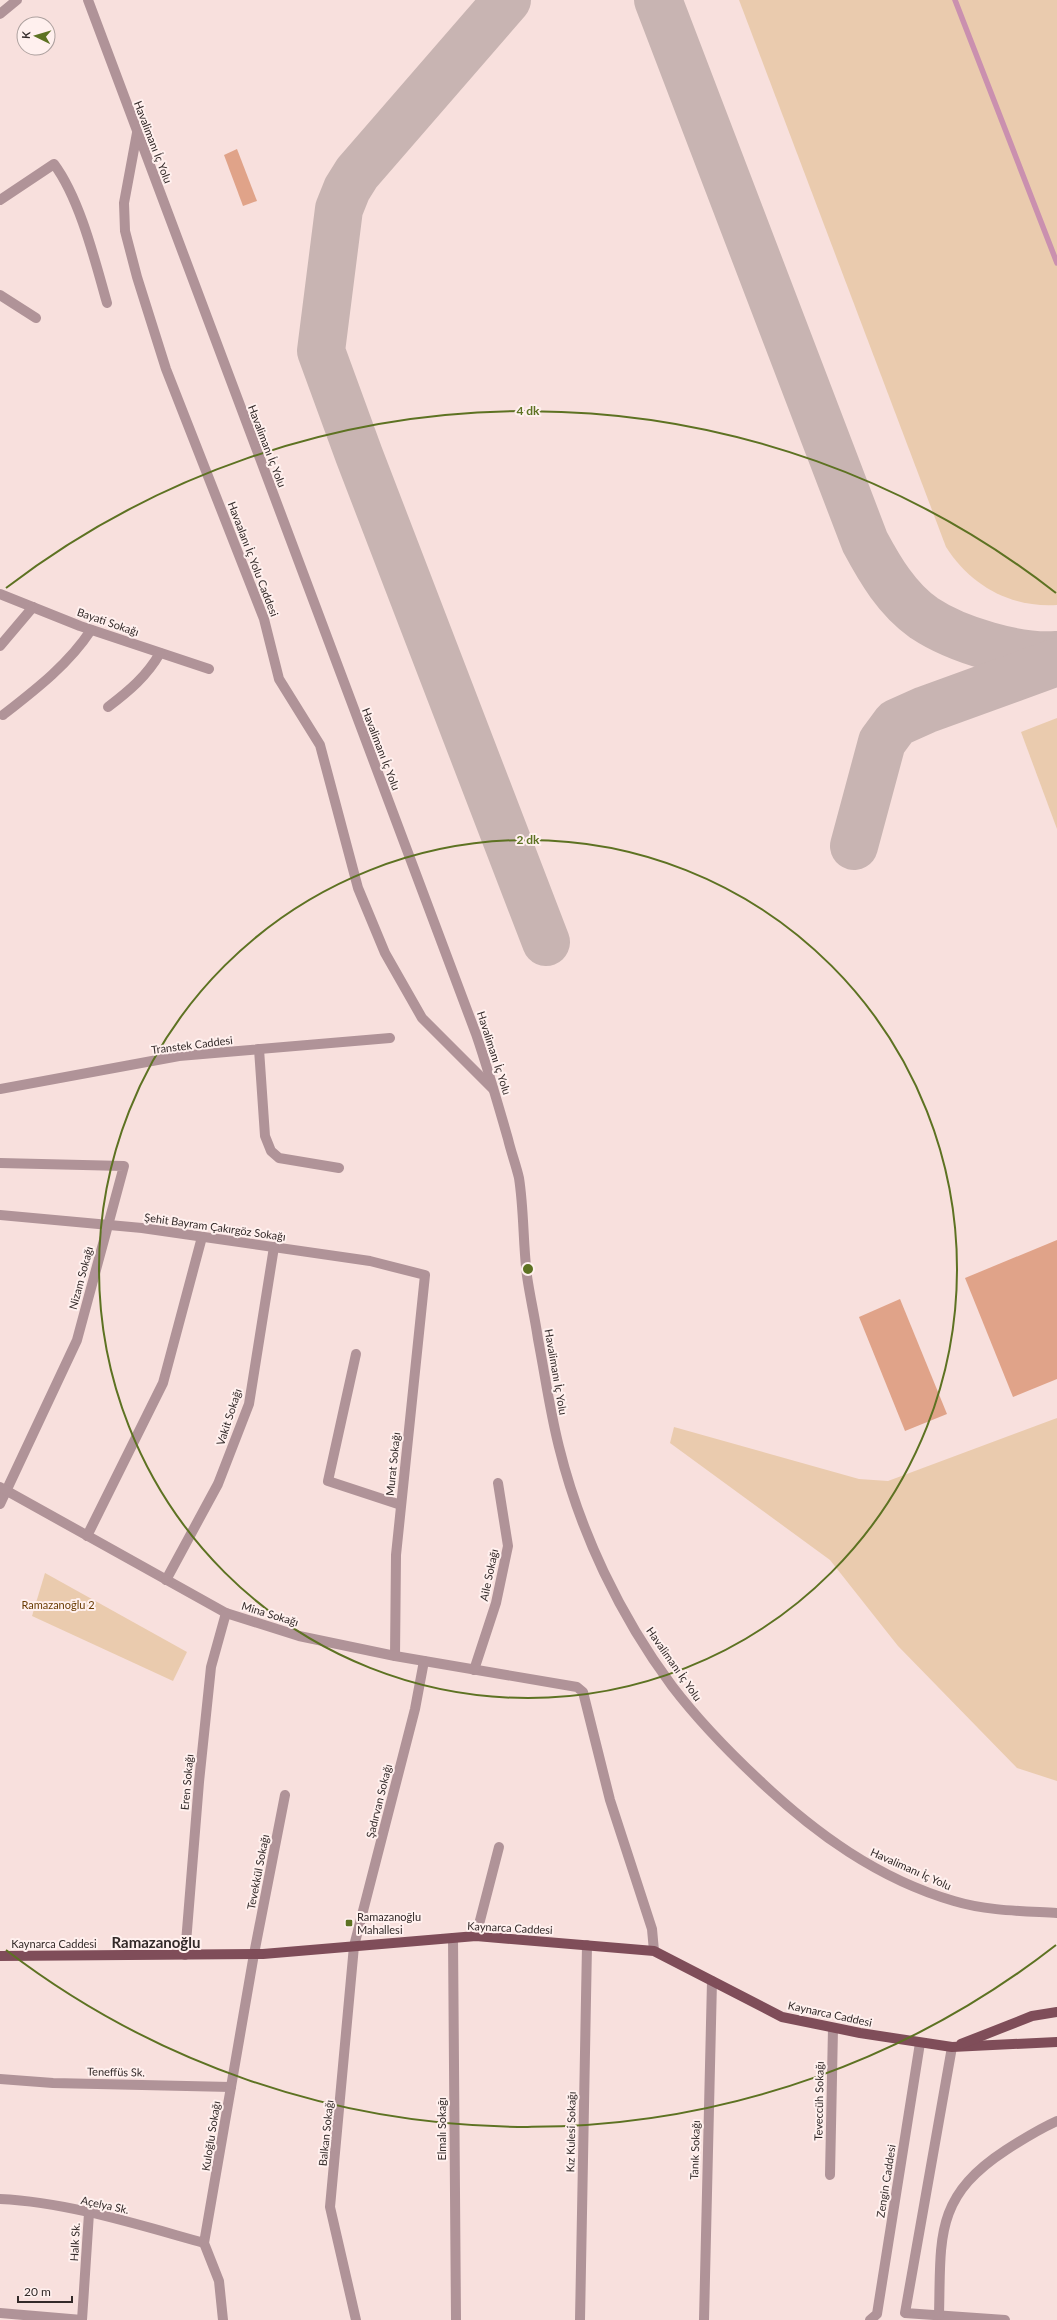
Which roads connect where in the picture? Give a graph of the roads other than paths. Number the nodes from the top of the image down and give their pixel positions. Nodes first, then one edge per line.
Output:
1 (17, 0) edge
2 (88, 0) edge
3 (0, 14) edge
4 (137, 133) junction
5 (0, 200) edge
6 (0, 295) edge
7 (107, 303) dead end
8 (36, 318) dead end
9 (0, 594) edge
10 (33, 607) junction
11 (91, 630) junction
12 (0, 646) edge
13 (160, 653) junction
14 (209, 670) dead end
15 (108, 707) dead end
16 (3, 715) dead end
17 (390, 1038) dead end
18 (259, 1049) junction
19 (0, 1089) edge
20 (495, 1091) junction
21 (0, 1163) edge
22 (339, 1168) dead end
23 (0, 1215) edge
24 (108, 1225) junction
25 (202, 1237) junction
26 (274, 1247) junction
27 (426, 1275) joint
28 (356, 1354) dead end
29 (498, 1483) dead end
30 (3, 1489) edge
31 (0, 1504) edge
32 (401, 1506) junction
33 (88, 1536) junction
34 (166, 1580) junction
35 (226, 1613) junction
36 (395, 1656) junction
37 (424, 1661) junction
38 (474, 1670) junction
39 (285, 1795) dead end
40 (499, 1847) dead end
41 (1057, 1913) edge
42 (476, 1936) junction
43 (453, 1938) junction
44 (586, 1945) junction
45 (354, 1946) junction
46 (654, 1951) junction
47 (254, 1954) junction
48 (185, 1955) junction
49 (0, 1956) edge
50 (712, 1981) junction
51 (1057, 2012) edge
52 (833, 2028) junction
53 (1057, 2042) edge
54 (920, 2043) junction
55 (952, 2047) junction
56 (0, 2079) edge
57 (231, 2087) junction
58 (1057, 2121) edge
59 (830, 2175) dead end
60 (0, 2199) edge
61 (89, 2213) junction
62 (204, 2243) junction
63 (0, 2314) edge
64 (939, 2315) junction
65 (905, 2316) edge
66 (82, 2320) edge
67 (223, 2320) edge
68 (356, 2320) edge
69 (456, 2320) edge
70 (580, 2320) edge
71 (704, 2320) edge
72 (870, 2320) edge
73 (1005, 2320) edge

1 - 3 street
2 - 4 street, Havalimanı İç Yolu
4 - 20 street, Havalimanı İç Yolu
4 - 20 street, Havaalanı İç Yolu Caddesi
5 - 7 street
6 - 8 street
9 - 10 street, Bayati Sokağı
10 - 11 street, Bayati Sokağı
10 - 12 street
11 - 13 street, Bayati Sokağı
11 - 16 street
13 - 14 street, Bayati Sokağı
13 - 15 street
17 - 18 street, Transtek Caddesi
18 - 19 street, Transtek Caddesi
18 - 22 street
20 - 41 street, Havalimanı İç Yolu
21 - 24 street, Nizam Sokağı
23 - 24 street, Şehit Bayram Çakırgöz Sokağı
24 - 25 street, Şehit Bayram Çakırgöz Sokağı
24 - 30 street, Nizam Sokağı
25 - 26 street, Şehit Bayram Çakırgöz Sokağı
25 - 33 street
26 - 27 street, Şehit Bayram Çakırgöz Sokağı
26 - 34 street, Vakit Sokağı
27 - 32 street, Murat Sokağı
28 - 32 street
29 - 38 street, Aile Sokağı
30 - 31 street, Nizam Sokağı
30 - 33 street, Mina Sokağı
32 - 36 street, Murat Sokağı
33 - 34 street, Mina Sokağı
34 - 35 street, Mina Sokağı
35 - 36 street, Mina Sokağı
35 - 48 street, Eren Sokağı
36 - 37 street, Mina Sokağı
37 - 38 street, Mina Sokağı
37 - 45 street, Şadırvan Sokağı
38 - 46 street, Mina Sokağı
39 - 47 street, Tevekkül Sokağı
40 - 42 street
42 - 43 main road, Kaynarca Caddesi
42 - 44 main road, Kaynarca Caddesi
43 - 45 main road, Kaynarca Caddesi
43 - 69 street, Elmalı Sokağı
44 - 46 main road, Kaynarca Caddesi
44 - 70 street, Kız Kulesi Sokağı
45 - 47 main road, Kaynarca Caddesi
45 - 68 street, Balkan Sokağı
46 - 50 main road, Kaynarca Caddesi
47 - 48 main road, Kaynarca Caddesi
47 - 57 street, Kuloğlu Sokağı
48 - 49 main road, Kaynarca Caddesi
50 - 52 main road, Kaynarca Caddesi
50 - 71 street, Tanık Sokağı
51 - 55 main road, Kaynarca Caddesi
52 - 54 main road, Kaynarca Caddesi
52 - 59 street, Teveccüh Sokağı
53 - 55 main road, Kaynarca Caddesi
54 - 55 main road, Kaynarca Caddesi
54 - 72 street, Zengin Caddesi
55 - 65 street
56 - 57 street, Teneffüs Sk.
57 - 62 street, Kuloğlu Sokağı
58 - 64 street
60 - 61 street, Açelya Sk.
61 - 62 street, Açelya Sk.
61 - 66 street, Halk Sk.
62 - 67 street
63 - 66 street
64 - 65 street
64 - 73 street

